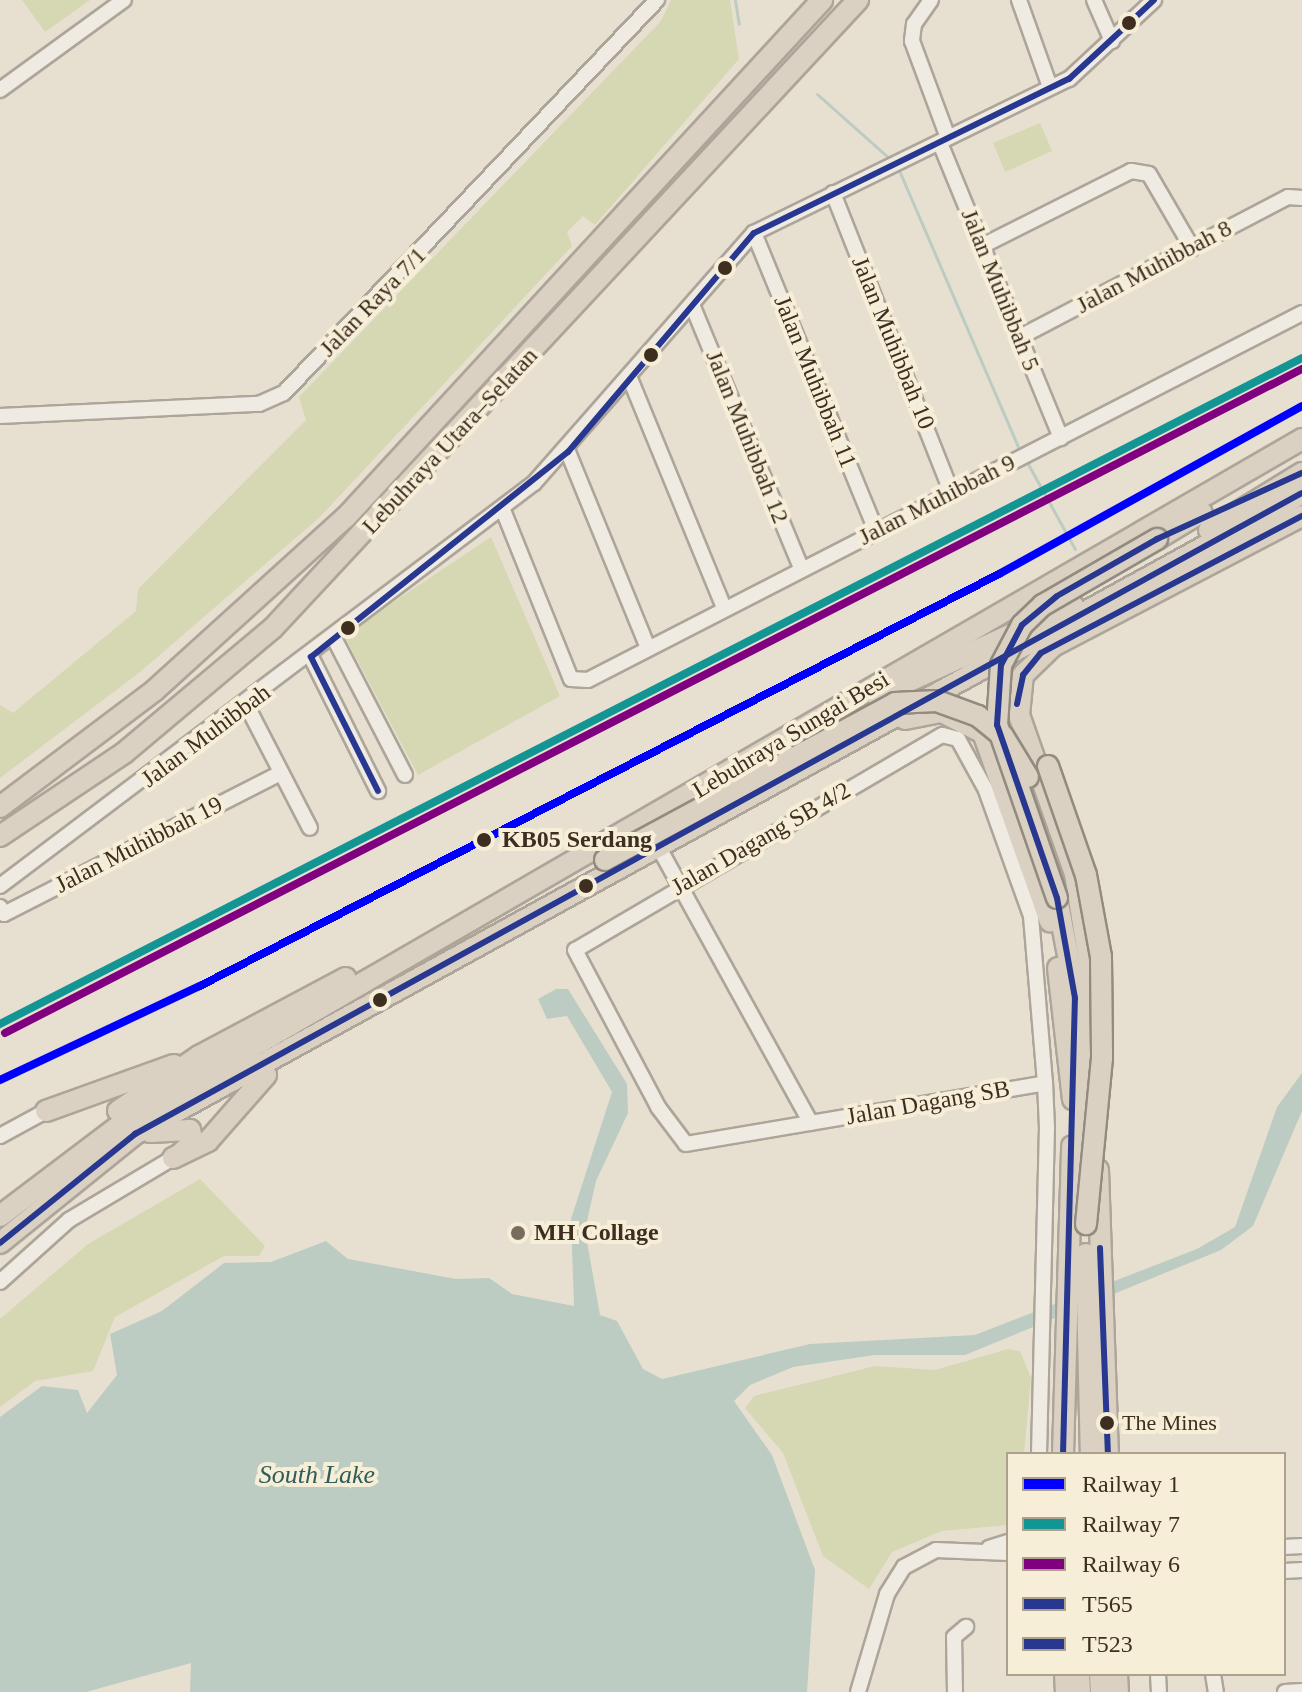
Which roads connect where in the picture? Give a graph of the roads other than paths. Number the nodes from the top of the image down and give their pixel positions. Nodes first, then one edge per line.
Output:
1 (124, 0) edge
2 (657, 0) edge
3 (822, 0) edge
4 (858, 0) edge
5 (931, 0) edge
6 (1019, 0) edge
7 (1094, 0) edge
8 (1154, 0) edge
9 (1112, 41) junction
10 (1050, 87) junction
11 (0, 90) edge
12 (944, 141) junction
13 (833, 193) junction
14 (1295, 198) edge
15 (754, 233) junction
16 (982, 246) junction
17 (1192, 248) junction
18 (693, 307) junction
19 (1302, 313) edge
20 (1020, 337) junction
21 (631, 381) junction
22 (0, 416) edge
23 (1061, 438) junction
24 (1302, 439) edge
25 (568, 452) junction
26 (1302, 453) edge
27 (1299, 482) edge
28 (952, 493) junction
29 (503, 510) junction
30 (1302, 516) edge
31 (876, 531) junction
32 (1272, 532) junction
33 (1157, 539) junction
34 (1191, 556) junction
35 (801, 568) junction
36 (723, 605) junction
37 (1087, 632) junction
38 (335, 640) junction
39 (647, 646) junction
40 (311, 657) junction
41 (247, 706) junction
42 (872, 728) junction
43 (776, 744) junction
44 (281, 773) junction
45 (405, 775) dead end
46 (378, 791) dead end
47 (0, 807) edge
48 (310, 828) dead end
49 (0, 836) edge
50 (658, 846) junction
51 (0, 886) edge
52 (680, 886) junction
53 (0, 907) edge
54 (484, 915) junction
55 (433, 944) junction
56 (575, 950) joint
57 (304, 1044) junction
58 (199, 1056) junction
59 (1045, 1083) junction
60 (1073, 1099) junction
61 (46, 1111) junction
62 (108, 1118) junction
63 (811, 1123) junction
64 (135, 1134) junction
65 (0, 1136) edge
66 (71, 1157) junction
67 (173, 1158) junction
68 (0, 1216) edge
69 (1086, 1224) junction
70 (0, 1243) edge
71 (0, 1282) edge
72 (1070, 1345) junction
73 (1039, 1452) edge
74 (1063, 1452) edge
75 (1076, 1452) edge
76 (1091, 1452) edge
77 (1108, 1452) edge
78 (1006, 1543) edge
79 (989, 1548) junction
80 (1006, 1552) edge
81 (966, 1627) dead end
82 (1302, 1691) edge
83 (858, 1692) edge
84 (955, 1692) edge
85 (1285, 1692) edge

1 - 11 street
2 - 22 street, Jalan Raya 7/1
3 - 47 highway, Lebuhraya Utara–Selatan
4 - 49 highway, Lebuhraya Utara–Selatan
5 - 12 street, Jalan Muhibbah 5
6 - 10 street
7 - 9 street
8 - 9 street, Jalan Muhibbah
9 - 10 street, Jalan Muhibbah
10 - 12 street, Jalan Muhibbah
12 - 13 street, Jalan Muhibbah
12 - 16 street, Jalan Muhibbah 5
13 - 15 street, Jalan Muhibbah
13 - 28 street, Jalan Muhibbah 10
14 - 17 street, Jalan Muhibbah 8
15 - 18 street, Jalan Muhibbah
15 - 31 street, Jalan Muhibbah 11
16 - 17 street
16 - 20 street, Jalan Muhibbah 5
17 - 20 street, Jalan Muhibbah 8
18 - 21 street, Jalan Muhibbah
18 - 35 street, Jalan Muhibbah 12
19 - 23 street, Jalan Muhibbah 9
20 - 23 street, Jalan Muhibbah 5
21 - 25 street, Jalan Muhibbah
21 - 36 street
23 - 28 street, Jalan Muhibbah 9
24 - 43 highway, Lebuhraya Sungai Besi
25 - 29 street, Jalan Muhibbah
25 - 39 street
26 - 33 highway
27 - 33 highway
27 - 34 highway, Lebuhraya Sungai Besi
27 - 43 highway
28 - 31 street, Jalan Muhibbah 9
29 - 38 street, Jalan Muhibbah
29 - 39 street, Jalan Muhibbah 9
30 - 32 highway
31 - 35 street, Jalan Muhibbah 9
32 - 34 highway
32 - 37 highway
33 - 60 highway, bridge
34 - 42 highway, Lebuhraya Sungai Besi
35 - 36 street, Jalan Muhibbah 9
36 - 39 street, Jalan Muhibbah 9
37 - 69 highway, bridge
37 - 77 highway
38 - 40 street, Jalan Muhibbah
38 - 45 street
40 - 41 street, Jalan Muhibbah
40 - 46 street
41 - 44 street
41 - 51 street, Jalan Muhibbah
42 - 50 highway, Lebuhraya Sungai Besi
42 - 60 highway
43 - 54 highway, Lebuhraya Sungai Besi
44 - 48 street
44 - 53 street, Jalan Muhibbah 19
50 - 52 street
50 - 57 highway, Lebuhraya Sungai Besi
52 - 56 street, Jalan Dagang SB 4/2
52 - 59 street, Jalan Dagang SB 4/2
52 - 63 street
54 - 55 highway, Lebuhraya Sungai Besi
54 - 58 highway
55 - 66 highway, Lebuhraya Sungai Besi
55 - 69 highway, bridge
56 - 63 street, Jalan Dagang SB
57 - 64 highway, Lebuhraya Sungai Besi
57 - 67 highway
58 - 61 highway
58 - 62 highway
59 - 63 street, Jalan Dagang SB
59 - 73 street
60 - 72 highway
61 - 62 highway
61 - 65 street
62 - 66 highway
64 - 67 highway
64 - 70 highway, Lebuhraya Sungai Besi
66 - 68 highway, Lebuhraya Sungai Besi
67 - 71 street
69 - 76 highway
72 - 74 highway
72 - 75 highway
78 - 79 street
79 - 80 street
79 - 83 street
81 - 84 street
82 - 85 street

